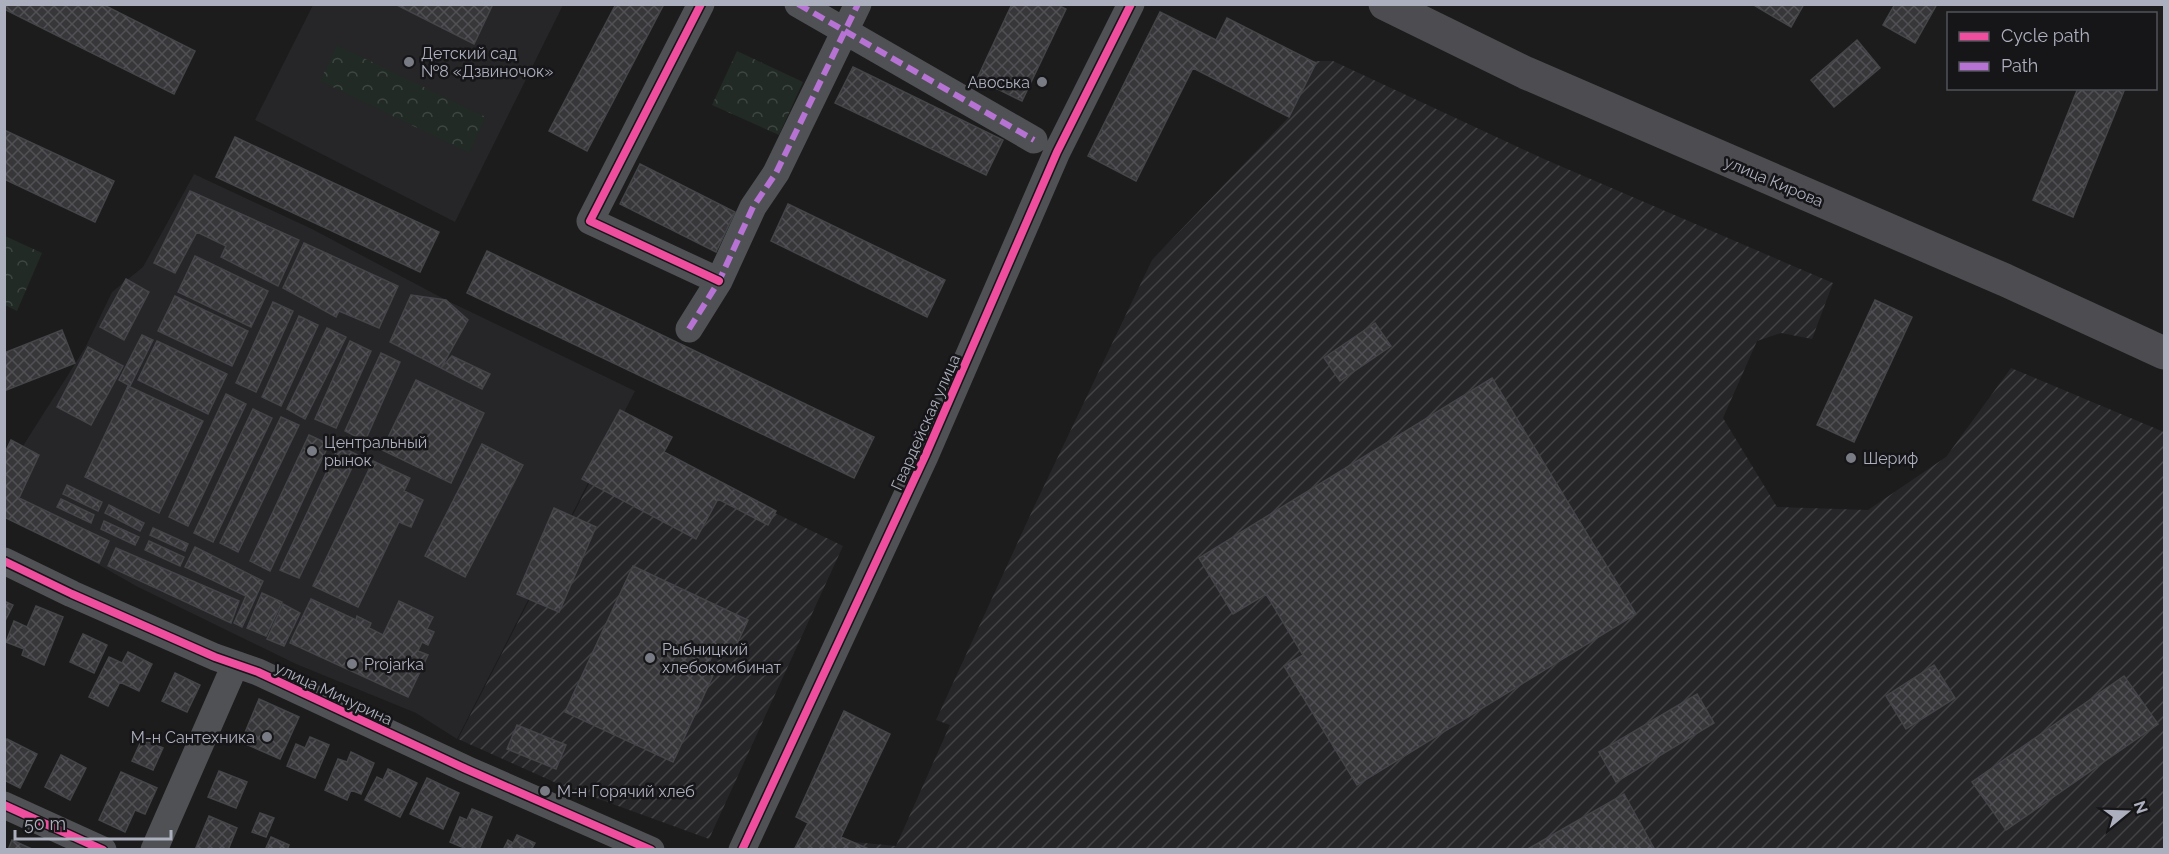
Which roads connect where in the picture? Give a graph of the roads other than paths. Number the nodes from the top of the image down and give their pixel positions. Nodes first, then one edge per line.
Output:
1 (700, 4) edge
2 (798, 4) edge
3 (858, 4) edge
4 (1131, 4) edge
5 (1385, 4) edge
6 (846, 32) junction
7 (1034, 140) dead end
8 (719, 281) junction
9 (689, 329) dead end
10 (2164, 353) edge
11 (4, 561) edge
12 (235, 665) junction
13 (4, 805) edge
14 (103, 849) edge
15 (154, 849) edge
16 (651, 849) edge
17 (742, 849) edge

1 - 8 street
2 - 6 street
3 - 6 street
4 - 17 street, Гвардейская улица
5 - 10 main road, улица Кирова
6 - 7 street
6 - 8 street
8 - 9 street
11 - 12 street, улица Мичурина
12 - 15 street
12 - 16 street, улица Мичурина
13 - 14 street

